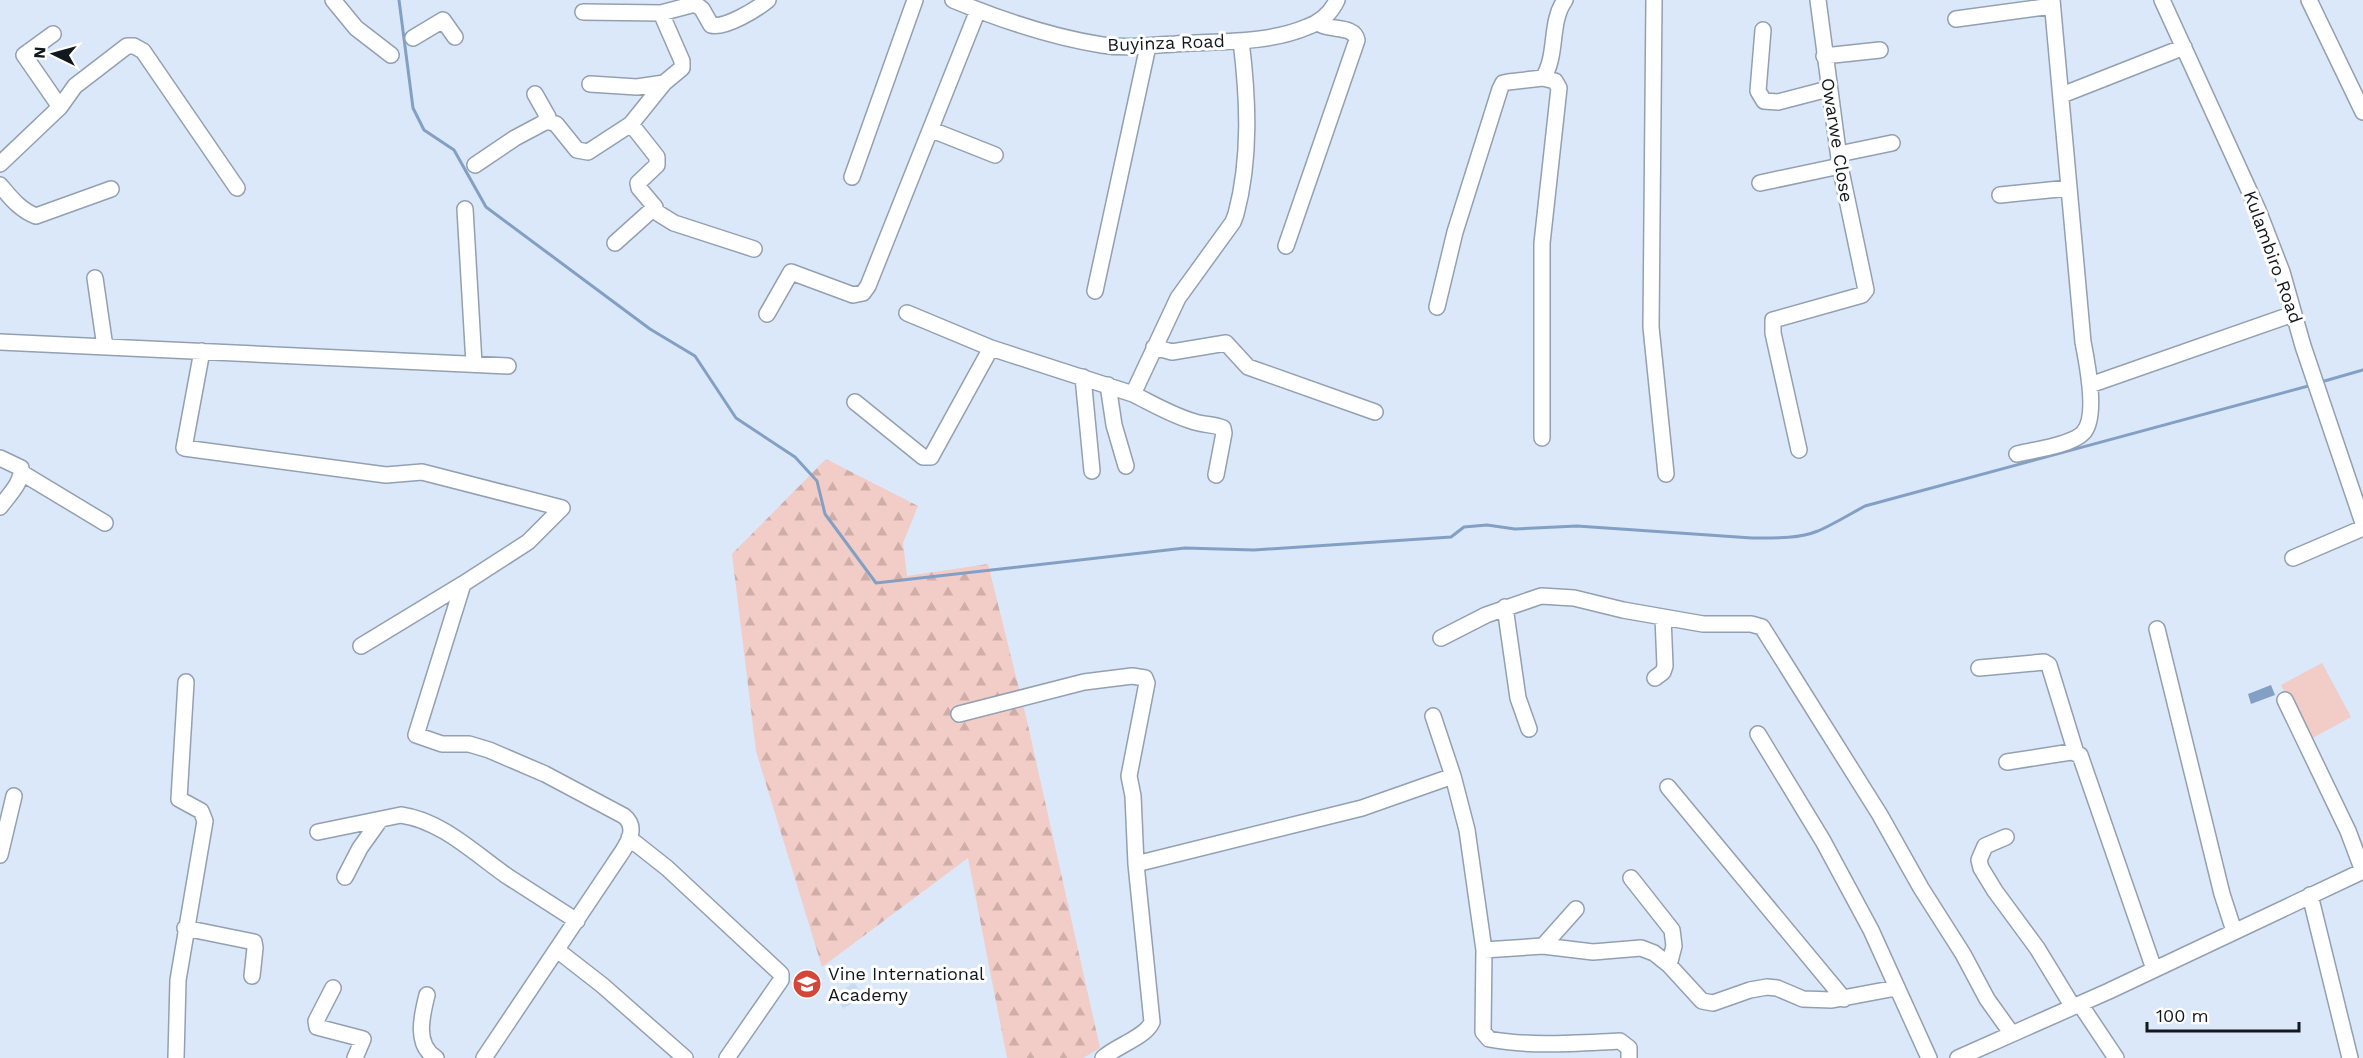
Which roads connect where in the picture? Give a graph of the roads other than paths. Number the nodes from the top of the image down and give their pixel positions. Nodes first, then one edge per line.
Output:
1 (333, 0) edge
2 (768, 0) edge
3 (915, 0) edge
4 (952, 0) edge
5 (1337, 0) edge
6 (1565, 0) edge
7 (1654, 0) edge
8 (1818, 0) edge
9 (2162, 0) edge
10 (2309, 0) edge
11 (2052, 3) edge
12 (978, 10) junction
13 (583, 12) dead end
14 (661, 13) junction
15 (1956, 19) dead end
16 (1317, 22) junction
17 (1763, 30) dead end
18 (53, 34) dead end
19 (455, 37) dead end
20 (413, 38) dead end
21 (1241, 40) junction
22 (1148, 46) junction
23 (2184, 47) junction
24 (1880, 51) dead end
25 (391, 55) dead end
26 (1824, 56) junction
27 (1543, 78) junction
28 (664, 83) junction
29 (591, 84) dead end
30 (1828, 89) junction
31 (535, 94) dead end
32 (2062, 95) junction
33 (60, 107) junction
34 (2363, 112) edge
35 (544, 122) junction
36 (631, 124) junction
37 (932, 130) junction
38 (1892, 142) dead end
39 (995, 154) dead end
40 (1839, 160) junction
41 (0, 164) edge
42 (476, 165) dead end
43 (852, 177) dead end
44 (1760, 183) dead end
45 (0, 184) edge
46 (237, 188) dead end
47 (2069, 188) junction
48 (111, 189) dead end
49 (2000, 195) dead end
50 (465, 209) dead end
51 (653, 210) junction
52 (615, 243) dead end
53 (1286, 246) dead end
54 (754, 249) dead end
55 (95, 278) dead end
56 (1095, 291) dead end
57 (1437, 307) dead end
58 (907, 313) dead end
59 (767, 314) dead end
60 (2293, 314) junction
61 (0, 342) edge
62 (105, 347) junction
63 (1154, 347) junction
64 (991, 348) junction
65 (202, 351) junction
66 (474, 364) junction
67 (508, 366) dead end
68 (1083, 377) junction
69 (2090, 385) junction
70 (1121, 389) junction
71 (855, 402) dead end
72 (1376, 412) dead end
73 (1542, 438) dead end
74 (1799, 450) dead end
75 (2017, 454) dead end
76 (0, 458) edge
77 (1126, 466) dead end
78 (1092, 471) dead end
79 (22, 473) junction
80 (1666, 474) dead end
81 (1216, 475) dead end
82 (0, 507) edge
83 (105, 523) dead end
84 (2363, 523) edge
85 (2363, 528) edge
86 (2293, 558) dead end
87 (463, 584) junction
88 (1505, 607) junction
89 (1664, 617) junction
90 (2157, 629) dead end
91 (1441, 638) dead end
92 (362, 646) dead end
93 (1979, 669) dead end
94 (1655, 678) dead end
95 (186, 682) dead end
96 (2285, 700) dead end
97 (958, 714) dead end
98 (1433, 716) dead end
99 (1529, 729) dead end
100 (1758, 734) dead end
101 (2076, 753) junction
102 (2007, 762) dead end
103 (1453, 776) junction
104 (1668, 787) dead end
105 (14, 796) dead end
106 (380, 820) junction
107 (318, 832) dead end
108 (2006, 837) dead end
109 (629, 838) junction
110 (0, 855) edge
111 (1136, 864) junction
112 (2363, 871) edge
113 (345, 877) dead end
114 (1631, 878) dead end
115 (2310, 895) junction
116 (1576, 909) dead end
117 (577, 921) junction
118 (185, 928) junction
119 (2235, 931) junction
120 (1543, 946) junction
121 (557, 950) junction
122 (1484, 950) junction
123 (1669, 965) junction
124 (2154, 969) junction
125 (252, 976) dead end
126 (333, 988) dead end
127 (1896, 988) junction
128 (427, 995) dead end
129 (1844, 999) junction
130 (2077, 1005) junction
131 (2012, 1034) junction
132 (2363, 1054) edge
133 (176, 1058) edge
134 (355, 1058) edge
135 (436, 1058) edge
136 (484, 1058) edge
137 (686, 1058) edge
138 (727, 1058) edge
139 (1104, 1058) edge
140 (1629, 1058) edge
141 (1929, 1058) edge
142 (1958, 1058) edge
143 (2116, 1058) edge
144 (2351, 1058) edge

1 - 25 street
2 - 14 street
3 - 43 street
4 - 12 street, Buyinza Road
5 - 16 street, Buyinza Road
6 - 27 street
7 - 80 street
8 - 26 street, Owarwe Close
9 - 23 street, Kulambiro Road
10 - 34 street
11 - 15 street
11 - 32 street
12 - 22 street, Buyinza Road
12 - 37 street
13 - 14 street
14 - 28 street
16 - 21 street, Buyinza Road
16 - 53 street
17 - 30 street
18 - 33 street
19 - 20 street
21 - 22 street, Buyinza Road
21 - 63 street
22 - 56 street
23 - 32 street
23 - 60 street, Kulambiro Road
24 - 26 street
26 - 30 street, Owarwe Close
27 - 57 street
27 - 73 street
28 - 29 street
28 - 36 street
30 - 40 street, Owarwe Close
31 - 35 street
32 - 47 street
33 - 41 street
33 - 46 street
35 - 36 street
35 - 42 street
36 - 51 street
37 - 39 street
37 - 59 street
38 - 40 street
40 - 44 street
40 - 74 street, Owarwe Close
45 - 48 street
47 - 49 street
47 - 69 street
50 - 66 street
51 - 52 street
51 - 54 street
55 - 62 street
58 - 64 street
60 - 69 street
60 - 84 street, Kulambiro Road
61 - 62 street
62 - 65 street
63 - 70 street
63 - 72 street
64 - 68 street
64 - 71 street
65 - 66 street
65 - 87 street
66 - 67 street
68 - 70 street
68 - 78 street
69 - 75 street
70 - 77 street
70 - 81 street
76 - 79 street
79 - 82 street
79 - 83 street
85 - 86 street
87 - 92 street
87 - 109 street
88 - 89 street
88 - 91 street
88 - 99 street
89 - 94 street
89 - 131 street
90 - 119 street
93 - 101 street
95 - 118 street
96 - 112 street
97 - 111 street
98 - 103 street
100 - 127 street
101 - 102 street
101 - 124 street
103 - 111 street
103 - 122 street
104 - 129 street
105 - 110 street
106 - 107 street
106 - 113 street
106 - 117 street
108 - 130 street
109 - 117 street
109 - 138 street
111 - 139 street
112 - 115 street
114 - 123 street
115 - 119 street
115 - 144 street
116 - 120 street
117 - 121 street
118 - 125 street
118 - 133 street
119 - 124 street
120 - 122 street
120 - 123 street
121 - 136 street
121 - 137 street
122 - 140 street
123 - 129 street
124 - 130 street
126 - 134 street
127 - 129 street
127 - 141 street
128 - 135 street
130 - 131 street
130 - 143 street
131 - 142 street
132 - 144 street

